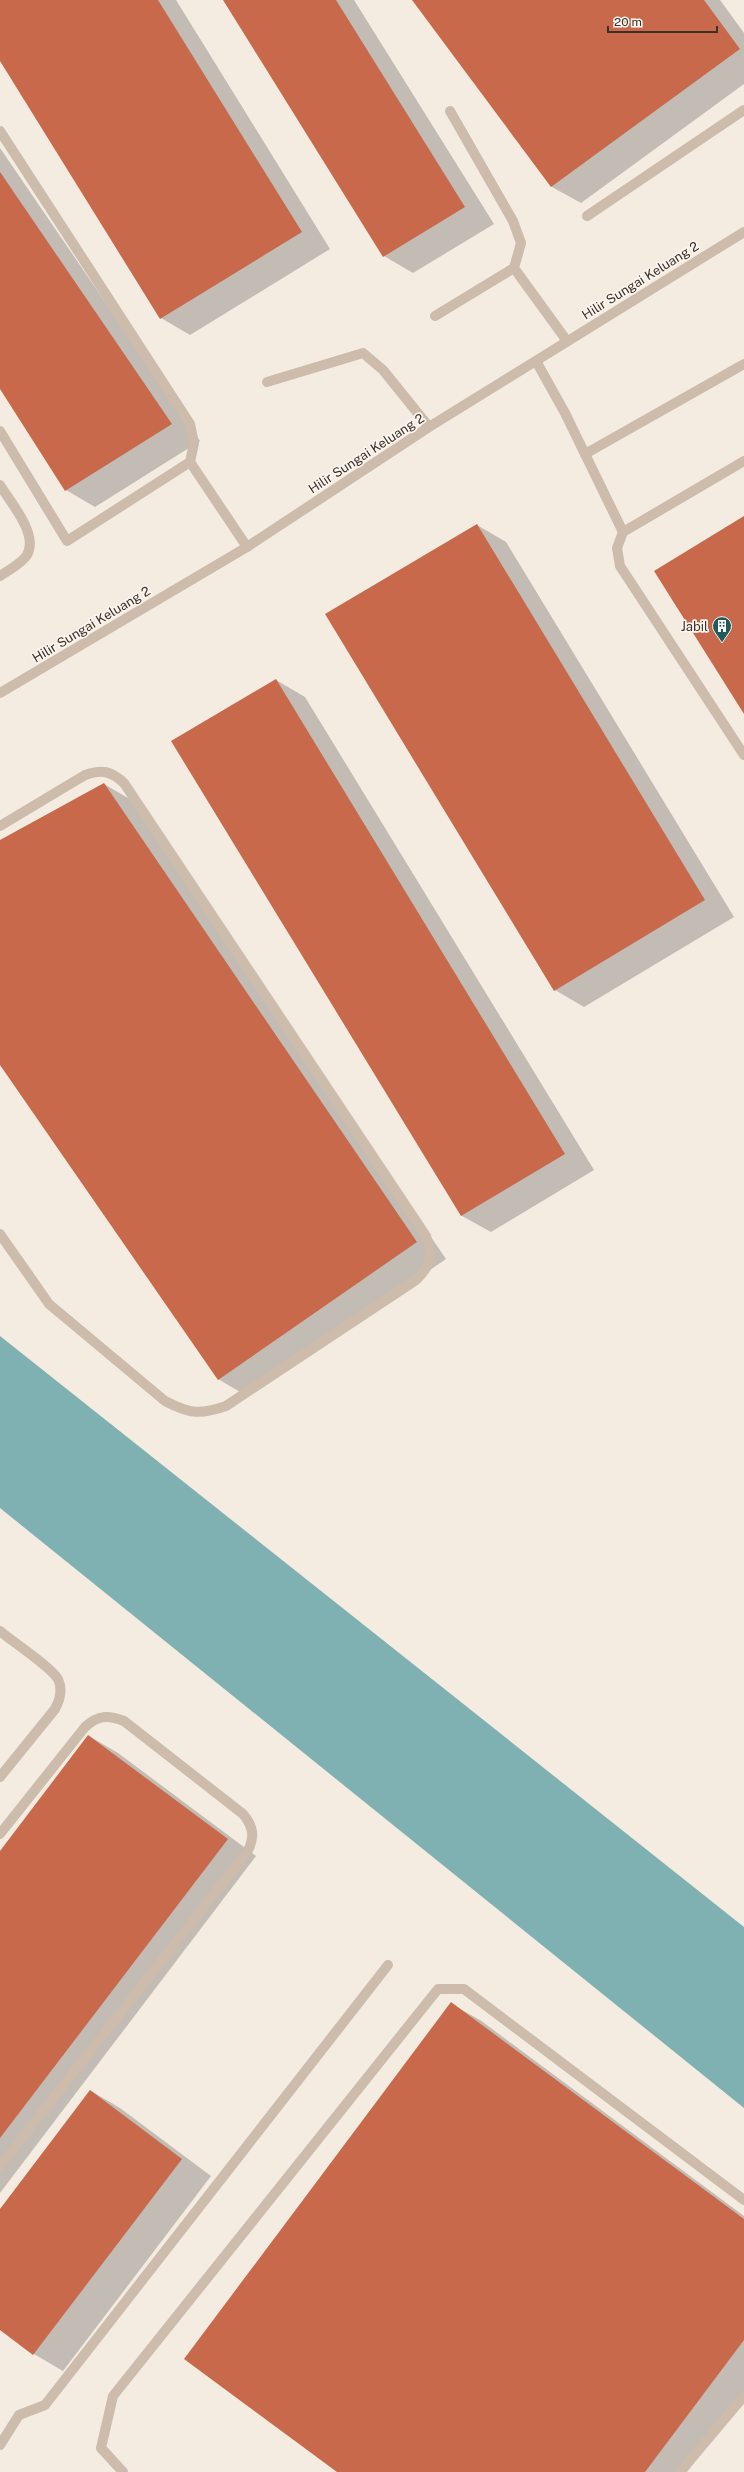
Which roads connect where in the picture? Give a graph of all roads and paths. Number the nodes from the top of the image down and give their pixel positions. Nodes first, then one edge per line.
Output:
1 (744, 110) edge
2 (450, 111) dead end
3 (0, 131) edge
4 (586, 216) dead end
5 (744, 232) edge
6 (514, 268) junction
7 (435, 316) dead end
8 (567, 341) junction
9 (536, 361) junction
10 (744, 364) edge
11 (267, 382) dead end
12 (429, 427) junction
13 (0, 431) edge
14 (585, 454) junction
15 (744, 461) edge
16 (190, 462) junction
17 (0, 485) edge
18 (623, 532) junction
19 (248, 547) junction
20 (0, 576) edge
21 (0, 693) edge
22 (744, 755) edge
23 (0, 826) edge
24 (0, 1234) edge
25 (0, 1632) edge
26 (0, 1777) edge
27 (0, 1834) edge
28 (388, 1965) dead end
29 (0, 2166) edge
30 (744, 2200) edge
31 (744, 2396) edge
32 (0, 2445) edge
33 (123, 2472) edge
34 (680, 2472) edge

1 - 4 street
2 - 6 street
3 - 16 street
5 - 8 street, Hilir Sungai Keluang 2
6 - 7 street
6 - 8 street
8 - 9 street, Hilir Sungai Keluang 2
9 - 12 street, Hilir Sungai Keluang 2
9 - 14 street
10 - 14 street
11 - 12 street
12 - 19 street, Hilir Sungai Keluang 2
13 - 16 street
14 - 18 street
15 - 18 street
16 - 19 street
17 - 20 street
18 - 22 street
19 - 21 street, Hilir Sungai Keluang 2
23 - 24 street
25 - 26 street
27 - 29 street
28 - 32 street
30 - 33 street
31 - 34 street

